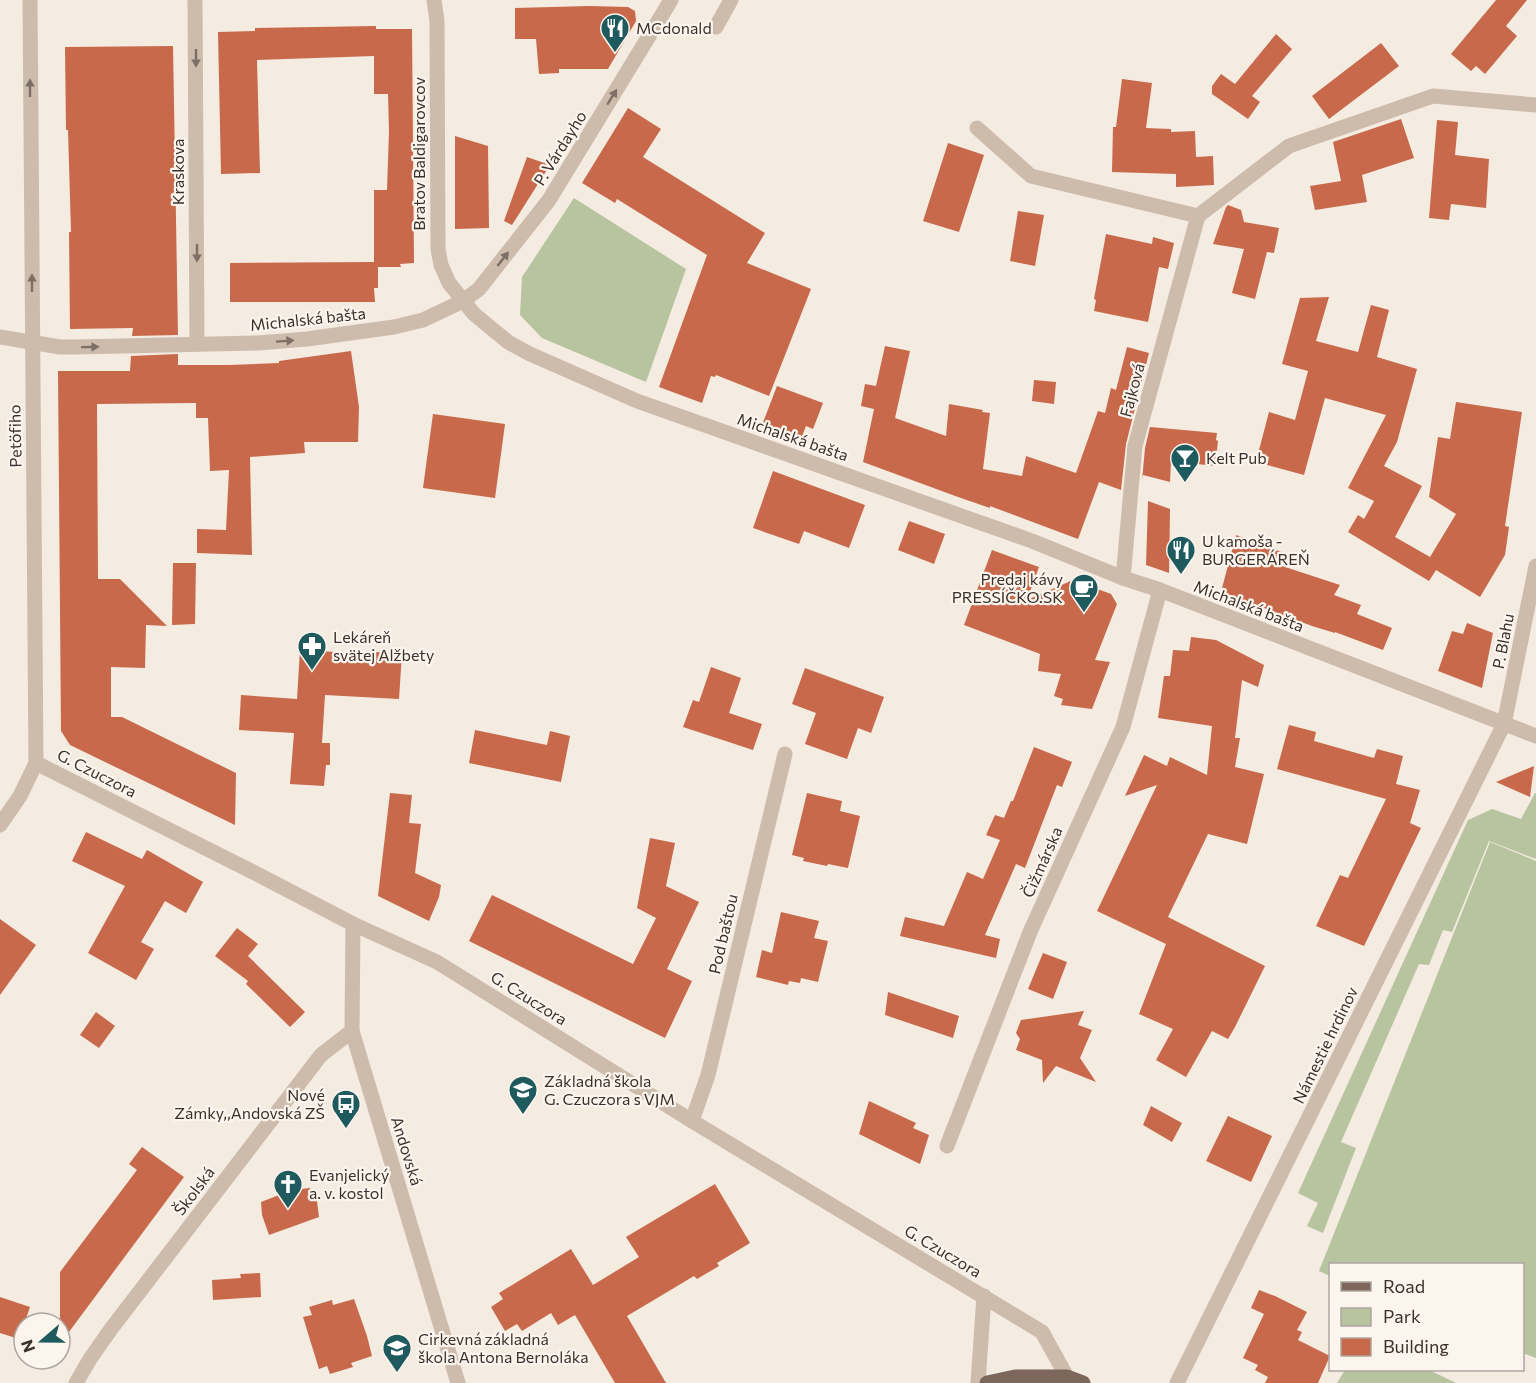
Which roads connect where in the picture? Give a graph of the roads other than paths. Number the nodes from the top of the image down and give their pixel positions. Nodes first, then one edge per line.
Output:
1 (30, 0) edge
2 (195, 0) edge
3 (434, 0) edge
4 (671, 0) edge
5 (731, 0) edge
6 (716, 27) dead end
7 (1536, 105) edge
8 (977, 128) dead end
9 (1198, 216) junction
10 (463, 301) junction
11 (0, 337) edge
12 (32, 341) junction
13 (197, 344) junction
14 (1536, 566) edge
15 (1123, 578) junction
16 (1160, 590) junction
17 (1504, 724) junction
18 (1536, 736) edge
19 (785, 754) dead end
20 (36, 763) junction
21 (0, 825) edge
22 (353, 924) junction
23 (352, 1031) junction
24 (692, 1120) junction
25 (947, 1146) dead end
26 (984, 1296) junction
27 (1186, 1330) dead end
28 (1200, 1338) junction
29 (1066, 1377) junction
30 (76, 1383) edge
31 (458, 1383) edge
32 (978, 1383) edge
33 (987, 1383) edge
34 (1083, 1383) edge
35 (1177, 1383) edge

12 -> 1 street, Petöfiho
2 -> 13 street, Kraskova
3 - 10 street, Bratov Baldigarovcov
10 -> 4 street, P. Várdayho
5 - 6 street
7 - 9 street
8 - 9 street
9 - 15 street, Fajková
13 -> 10 street, Michalská bašta
10 - 15 street, Michalská bašta
11 - 12 street, Michalská bašta
12 -> 13 street, Michalská bašta
12 - 20 street, Petöfiho
14 - 17 street, P. Blahu
15 - 16 street, Michalská bašta
16 - 17 street, Michalská bašta
16 - 25 street, Čižmárska
17 - 18 street, Michalská bašta
17 - 28 street, Námestie hrdinov
19 - 24 street, Pod baštou
20 - 21 street, Petöfiho
20 - 22 street, G. Czuczora
22 - 23 street, Andovská
22 - 24 street, G. Czuczora
23 - 30 street, Školská
23 - 31 street, Andovská
24 - 26 street, G. Czuczora
26 - 29 street, G. Czuczora
26 - 32 street, G. Czuczora
27 - 28 street
28 - 35 street, Námestie hrdinov
29 - 33 main road
29 - 34 main road

